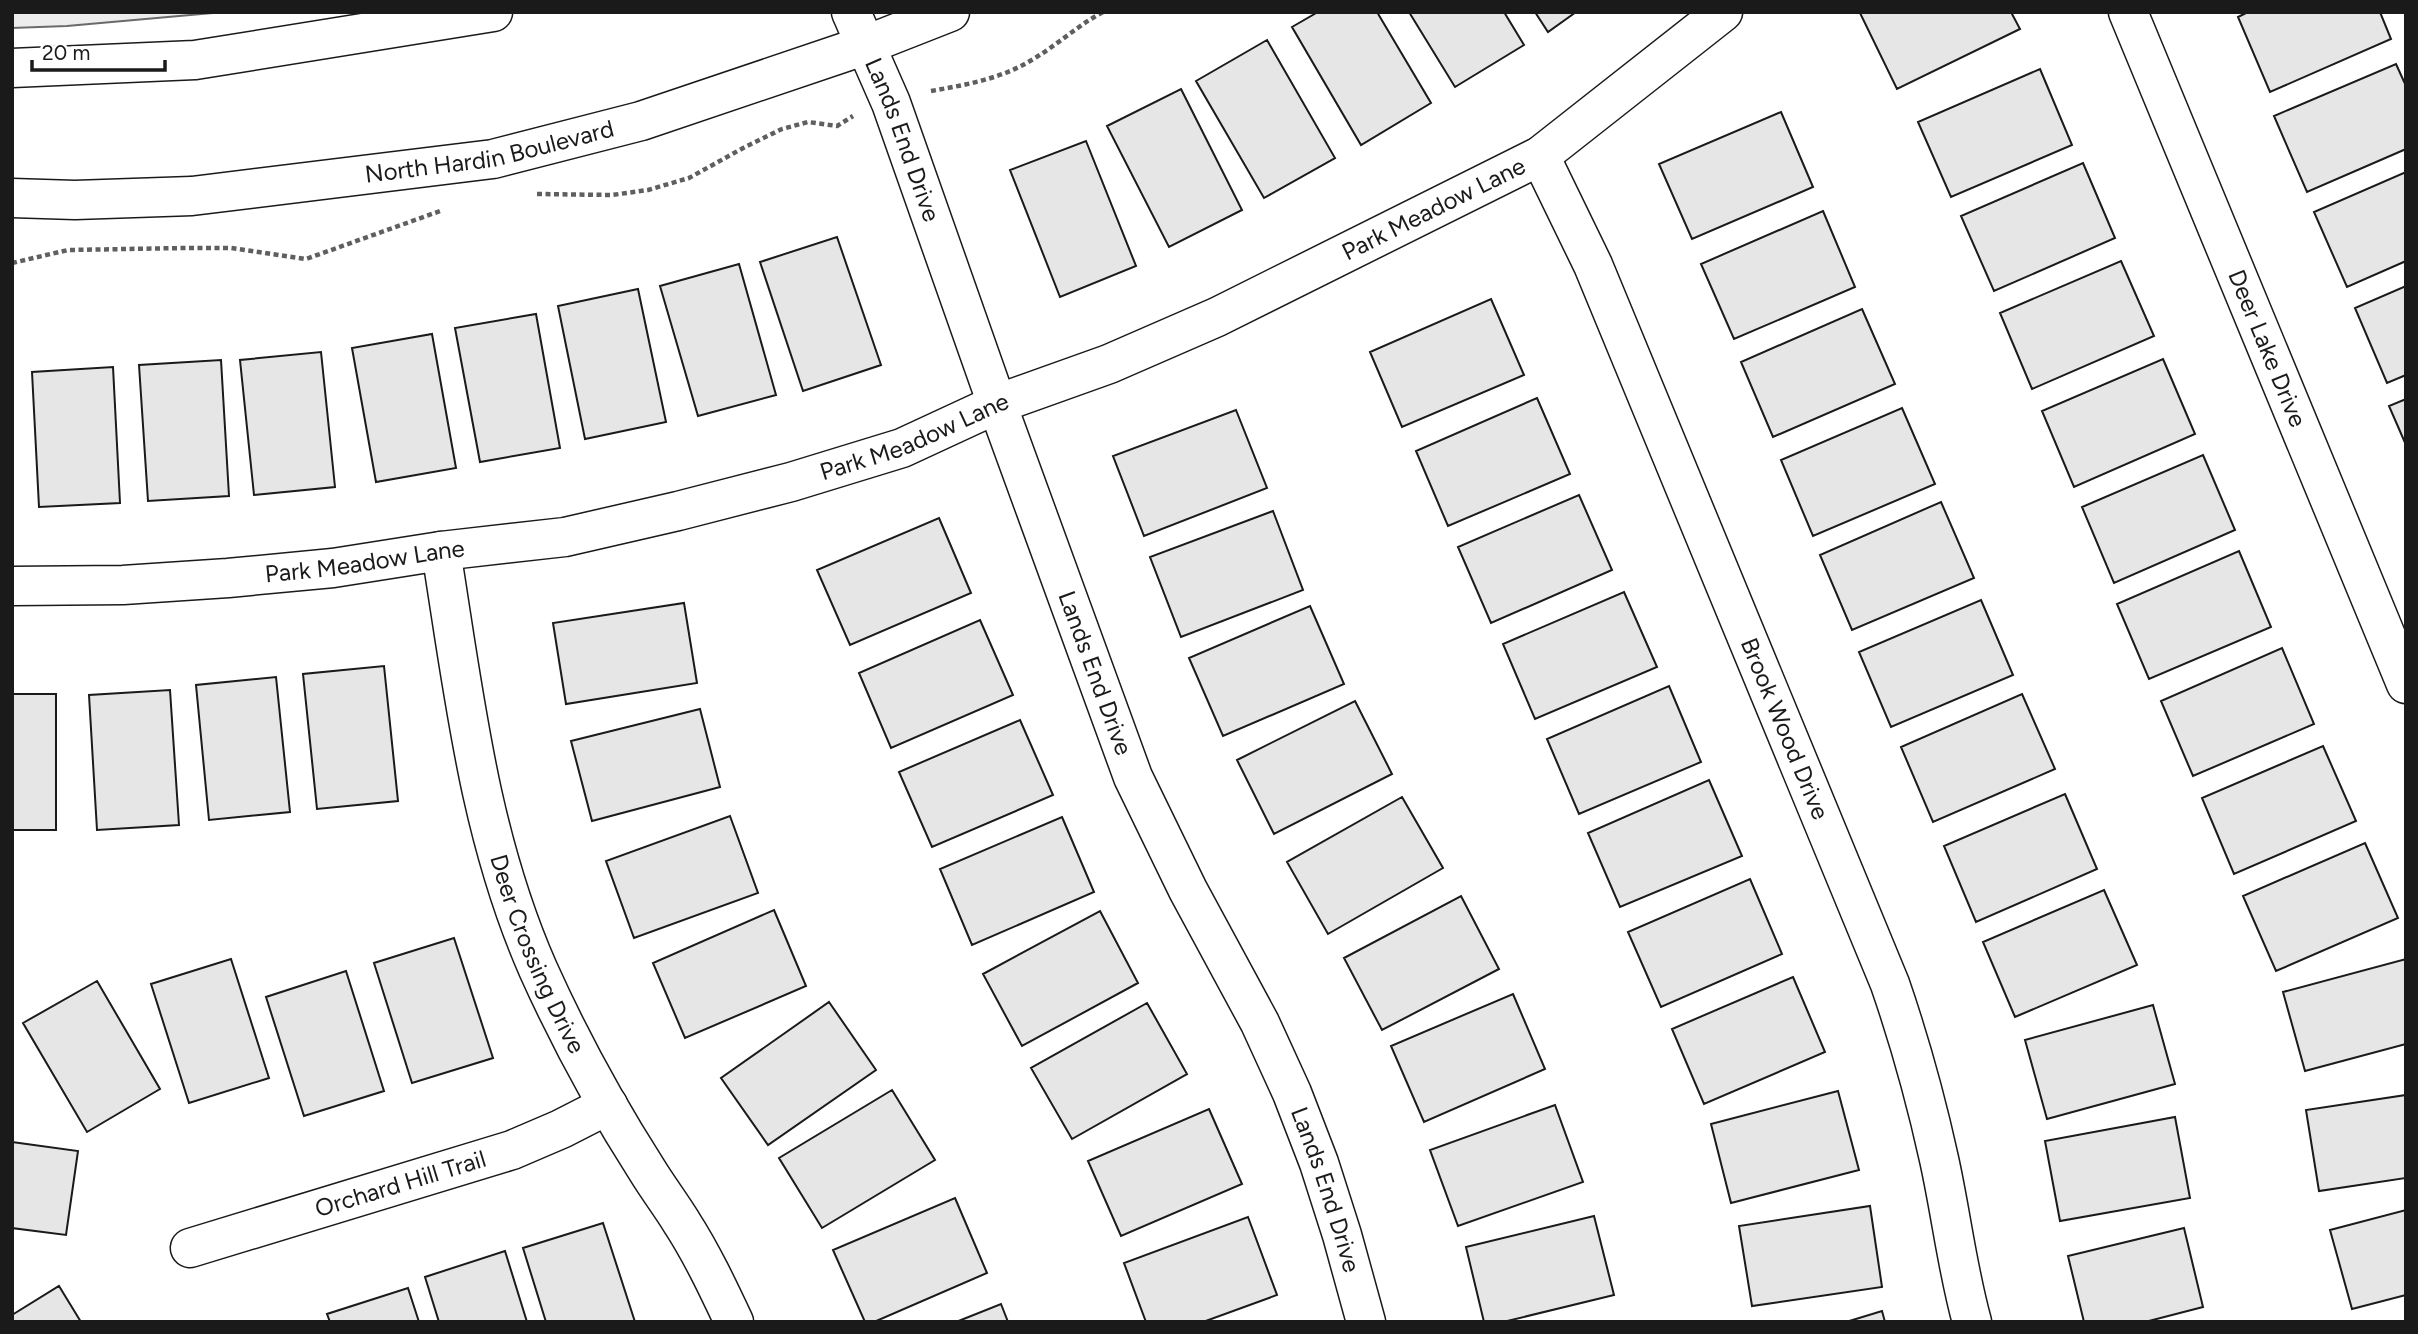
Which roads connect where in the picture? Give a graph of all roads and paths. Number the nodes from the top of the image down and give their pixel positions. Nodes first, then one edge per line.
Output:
1 (493, 12) edge
2 (950, 12) edge
3 (1103, 12) edge
4 (1723, 12) edge
5 (2128, 12) edge
6 (859, 29) edge
7 (12, 68) edge
8 (958, 87) dead end
9 (1540, 156) junction
10 (12, 198) edge
11 (997, 404) junction
12 (441, 551) junction
13 (12, 586) edge
14 (2406, 684) edge
15 (608, 1105) junction
16 (190, 1248) dead end
17 (734, 1322) edge
18 (1366, 1322) edge
19 (1972, 1322) edge

1 - 7 street
2 - 6 street, North Hardin Boulevard
3 - 8 path
4 - 9 street, Park Meadow Lane
5 - 14 street, Deer Lake Drive
6 - 10 street, North Hardin Boulevard
6 - 11 street, Lands End Drive
9 - 11 street, Park Meadow Lane
9 - 19 street, Brook Wood Drive
11 - 12 street, Park Meadow Lane
11 - 18 street, Lands End Drive
12 - 13 street, Park Meadow Lane
12 - 15 street, Deer Crossing Drive
15 - 16 street, Orchard Hill Trail
15 - 17 street, Deer Crossing Drive

